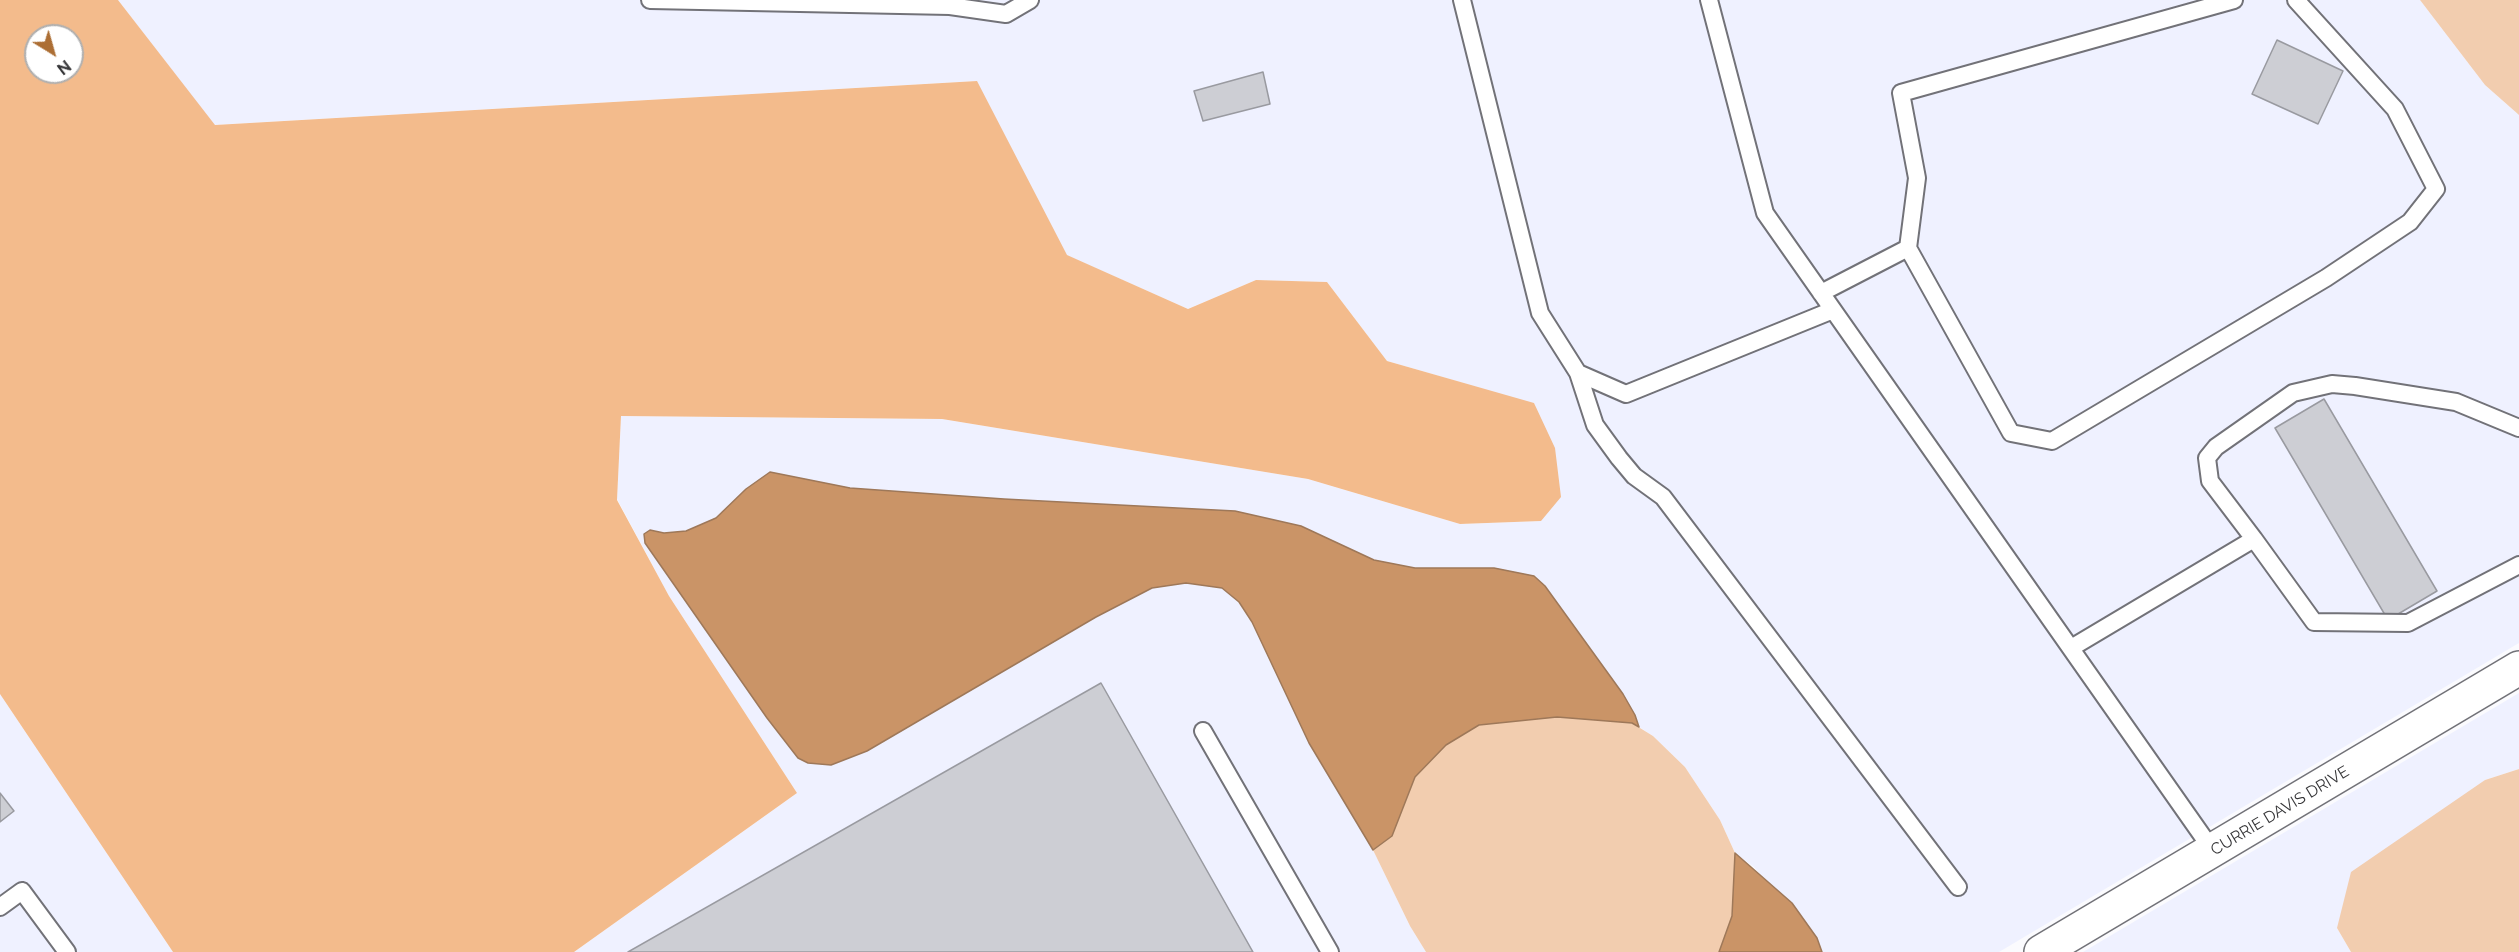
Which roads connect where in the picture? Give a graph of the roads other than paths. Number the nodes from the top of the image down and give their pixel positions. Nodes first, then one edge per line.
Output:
1 (650, 0) edge
2 (1030, 0) edge
3 (1461, 0) edge
4 (1709, 0) edge
5 (2234, 0) edge
6 (2296, 0) edge
7 (950, 3) edge
8 (1908, 248) junction
9 (1821, 293) junction
10 (1833, 310) junction
11 (1578, 373) junction
12 (2519, 428) edge
13 (2254, 538) junction
14 (2519, 565) edge
15 (2070, 648) junction
16 (2519, 668) edge
17 (1203, 731) dead end
18 (2213, 851) junction
19 (1958, 887) dead end
20 (0, 907) edge
21 (67, 952) edge
22 (1330, 952) edge
23 (2041, 952) edge

1 - 7 lane
2 - 7 lane
3 - 11 lane
4 - 9 lane
5 - 8 lane
6 - 8 lane
8 - 9 lane
9 - 10 lane
10 - 11 lane
10 - 15 lane
11 - 19 lane
12 - 13 lane
13 - 14 lane
13 - 15 lane
15 - 18 lane
16 - 18 street, CURRIE DAVIS DRIVE
17 - 22 lane
18 - 23 street, CURRIE DAVIS DRIVE
20 - 21 lane

